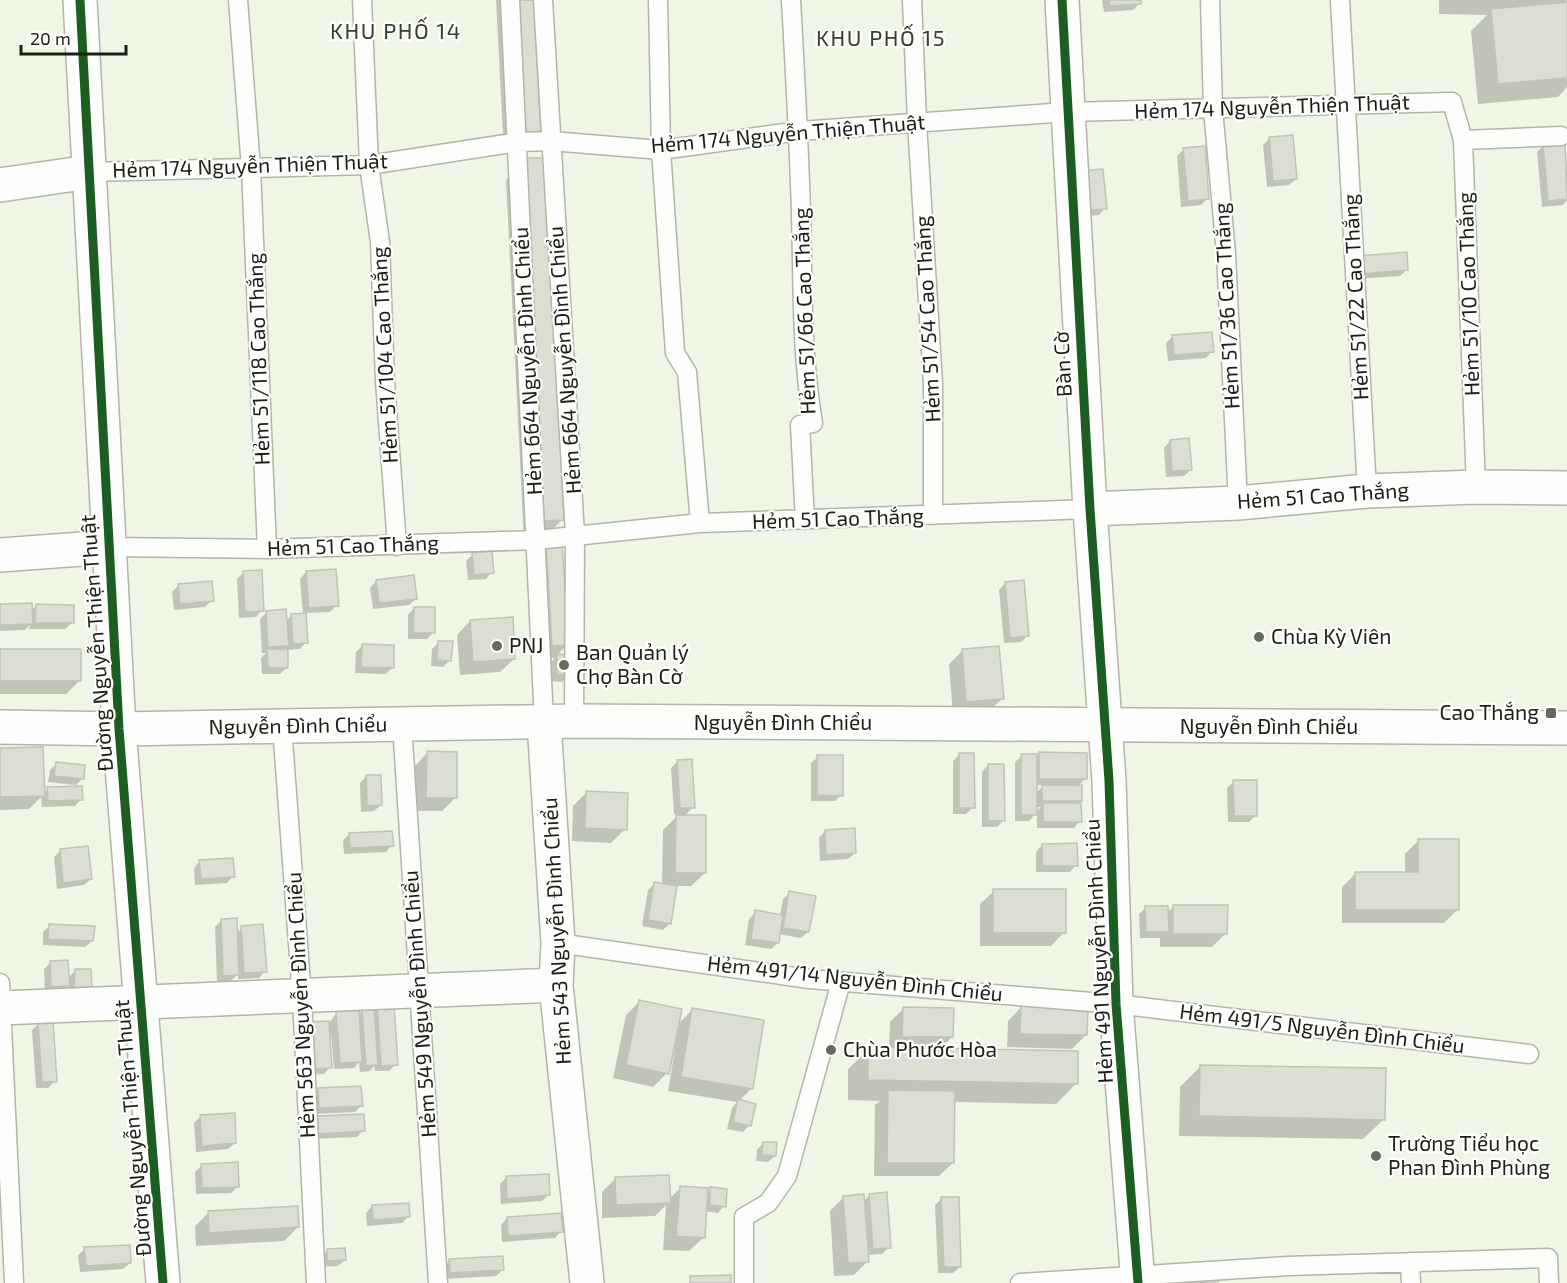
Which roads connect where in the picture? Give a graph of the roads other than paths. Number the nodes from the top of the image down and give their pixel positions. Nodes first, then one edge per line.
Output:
1 (80, 0) edge
2 (238, 0) edge
3 (362, 0) edge
4 (510, 0) edge
5 (543, 0) edge
6 (658, 0) edge
7 (791, 0) edge
8 (912, 0) edge
9 (1062, 0) edge
10 (1210, 0) edge
11 (1340, 0) edge
12 (1452, 102) joint
13 (1344, 103) junction
14 (1213, 109) junction
15 (1067, 112) junction
16 (916, 122) junction
17 (799, 131) junction
18 (1561, 136) dead end
19 (1463, 140) junction
20 (551, 141) junction
21 (518, 142) junction
22 (661, 150) junction
23 (369, 165) junction
24 (251, 168) junction
25 (88, 172) junction
26 (0, 185) edge
27 (1476, 487) junction
28 (1567, 488) edge
29 (1368, 491) junction
30 (1238, 503) junction
31 (1090, 509) junction
32 (933, 516) junction
33 (805, 520) junction
34 (700, 524) junction
35 (576, 535) junction
36 (536, 540) junction
37 (397, 546) junction
38 (109, 547) junction
39 (267, 549) junction
40 (0, 555) edge
41 (559, 721) junction
42 (402, 724) junction
43 (1106, 725) junction
44 (282, 726) junction
45 (0, 727) edge
46 (119, 729) junction
47 (1567, 729) edge
48 (558, 943) junction
49 (841, 982) junction
50 (556, 985) junction
51 (419, 991) junction
52 (302, 998) junction
53 (0, 1000) edge
54 (141, 1003) junction
55 (1116, 1004) junction
56 (1528, 1054) dead end
57 (1410, 1262) junction
58 (1288, 1275) edge
59 (1138, 1278) edge
60 (14, 1283) edge
61 (163, 1283) edge
62 (316, 1283) edge
63 (438, 1283) edge
64 (587, 1283) edge
65 (744, 1283) edge
66 (1020, 1283) edge
67 (1411, 1283) edge
68 (1549, 1283) edge

1 - 25 street, Đường Nguyễn Thiện Thuật
2 - 24 lane, Hẻm 51/118 Cao Thắng
3 - 23 lane, Hẻm 51/104 Cao Thắng
4 - 21 lane, Hẻm 664 Nguyễn Ðình Chiểu
5 - 20 lane, Hẻm 664 Nguyễn Đình Chiểu
6 - 22 lane
7 - 17 lane
8 - 16 lane, Hẻm 51/54 Cao Thắng
9 - 15 street, Bàn Cờ
10 - 14 lane, Hẻm 51/36 Cao Thắng
11 - 13 lane, Hẻm 51/22 Cao Thắng
12 - 13 lane, Hẻm 174 Nguyễn Thiện Thuật
12 - 19 lane, Hẻm 51/10 Cao Thắng
13 - 14 lane, Hẻm 174 Nguyễn Thiện Thuật
13 - 29 lane, Hẻm 51/22 Cao Thắng
14 - 15 lane, Hẻm 174 Nguyễn Thiện Thuật
14 - 30 lane, Hẻm 51/36 Cao Thắng
15 - 16 lane, Hẻm 174 Nguyễn Thiện Thuật
15 - 31 street, Bàn Cờ
16 - 17 lane, Hẻm 174 Nguyễn Thiện Thuật
16 - 32 lane, Hẻm 51/54 Cao Thắng
17 - 22 lane, Hẻm 174 Nguyễn Thiện Thuật
17 - 33 lane, Hẻm 51/66 Cao Thắng
18 - 19 lane
19 - 27 lane, Hẻm 51/10 Cao Thắng
20 - 21 lane, Hẻm 174 Nguyễn Thiện Thuật
20 - 22 lane, Hẻm 174 Nguyễn Thiện Thuật
20 - 35 lane, Hẻm 664 Nguyễn Đình Chiểu
21 - 23 lane, Hẻm 174 Nguyễn Thiện Thuật
21 - 36 lane, Hẻm 664 Nguyễn Ðình Chiểu
22 - 34 lane
23 - 24 lane, Hẻm 174 Nguyễn Thiện Thuật
23 - 37 lane, Hẻm 51/104 Cao Thắng
24 - 25 lane, Hẻm 174 Nguyễn Thiện Thuật
24 - 39 lane, Hẻm 51/118 Cao Thắng
25 - 26 street
25 - 38 street, Đường Nguyễn Thiện Thuật
27 - 28 street, Hẻm 51 Cao Thắng
27 - 29 street, Hẻm 51 Cao Thắng
29 - 30 street, Hẻm 51 Cao Thắng
30 - 31 street, Hẻm 51 Cao Thắng
31 - 32 lane, Hẻm 51 Cao Thắng
31 - 43 street, Bàn Cờ
32 - 33 lane, Hẻm 51 Cao Thắng
33 - 34 lane, Hẻm 51 Cao Thắng
34 - 35 lane, Hẻm 51 Cao Thắng
35 - 36 lane, Hẻm 51 Cao Thắng
35 - 41 lane, Hẻm 664 Nguyễn Đình Chiểu
36 - 37 lane, Hẻm 51 Cao Thắng
36 - 41 lane, Hẻm 664 Nguyễn Ðình Chiểu
37 - 39 lane, Hẻm 51 Cao Thắng
38 - 39 lane, Hẻm 51 Cao Thắng
38 - 40 street
38 - 46 street, Đường Nguyễn Thiện Thuật
41 - 42 street, Nguyễn Đình Chiểu
41 - 43 street, Nguyễn Đình Chiểu
41 - 48 street, Hẻm 543 Nguyễn Ðình Chiểu
42 - 44 street, Nguyễn Đình Chiểu
42 - 51 lane, Hẻm 549 Nguyễn Ðình Chiểu
43 - 47 street, Nguyễn Đình Chiểu
43 - 55 street, Hẻm 491 Nguyễn Ðình Chiểu
44 - 46 street, Nguyễn Đình Chiểu
44 - 52 lane, Hẻm 563 Nguyễn Ðình Chiểu
45 - 46 street, Nguyễn Đình Chiểu
46 - 54 street, Đường Nguyễn Thiện Thuật
48 - 49 lane, Hẻm 491/14 Nguyễn Ðình Chiểu
48 - 50 street, Hẻm 543 Nguyễn Ðình Chiểu
49 - 55 lane, Hẻm 491/14 Nguyễn Ðình Chiểu
49 - 65 lane
50 - 51 street
50 - 64 street, Hẻm 543 Nguyễn Ðình Chiểu
51 - 52 street
51 - 63 lane, Hẻm 549 Nguyễn Ðình Chiểu
52 - 54 street
52 - 62 lane, Hẻm 563 Nguyễn Ðình Chiểu
53 - 54 street
53 - 60 lane
54 - 61 street, Đường Nguyễn Thiện Thuật
55 - 56 lane, Hẻm 491/5 Nguyễn Ðình Chiểu
55 - 59 street, Hẻm 491 Nguyễn Ðình Chiểu
57 - 58 lane
57 - 67 lane
57 - 68 lane
58 - 59 lane
59 - 66 lane

